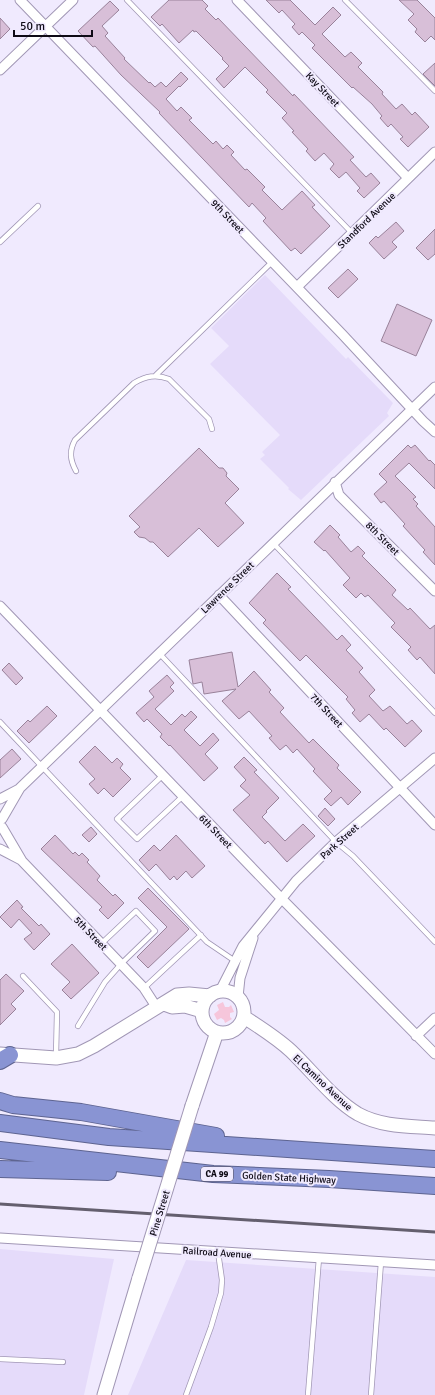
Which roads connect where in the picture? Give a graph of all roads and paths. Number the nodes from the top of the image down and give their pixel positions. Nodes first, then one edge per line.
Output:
1 (20, 0) edge
2 (73, 0) edge
3 (127, 0) edge
4 (237, 0) edge
5 (345, 0) edge
6 (45, 26) junction
7 (0, 70) edge
8 (435, 91) edge
9 (435, 152) edge
10 (408, 178) junction
11 (38, 206) dead end
12 (352, 233) junction
13 (0, 242) edge
14 (272, 262) junction
15 (297, 287) junction
16 (156, 375) junction
17 (435, 387) edge
18 (413, 410) junction
19 (212, 429) dead end
20 (435, 432) edge
21 (76, 471) dead end
22 (335, 482) junction
23 (273, 542) junction
24 (435, 591) edge
25 (219, 595) junction
26 (0, 606) edge
27 (159, 653) junction
28 (101, 710) junction
29 (435, 713) edge
30 (0, 722) edge
31 (435, 758) edge
32 (42, 767) junction
33 (163, 775) junction
34 (20, 788) junction
35 (400, 788) junction
36 (183, 796) junction
37 (0, 799) edge
38 (1, 823) edge
39 (435, 824) edge
40 (336, 842) junction
41 (1, 851) edge
42 (22, 861) junction
43 (281, 898) junction
44 (254, 934) junction
45 (201, 935) junction
46 (435, 942) edge
47 (101, 944) junction
48 (235, 961) junction
49 (121, 964) junction
50 (23, 976) dead end
51 (144, 988) junction
52 (215, 993) junction
53 (238, 997) junction
54 (160, 1006) junction
55 (202, 1011) junction
56 (244, 1017) junction
57 (435, 1018) edge
58 (78, 1026) dead end
59 (217, 1032) junction
60 (416, 1036) junction
61 (435, 1054) edge
62 (3, 1056) edge
63 (56, 1058) junction
64 (0, 1100) edge
65 (0, 1123) edge
66 (435, 1128) edge
67 (0, 1150) edge
68 (303, 1151) junction
69 (435, 1159) edge
70 (0, 1169) edge
71 (213, 1174) junction
72 (435, 1186) edge
73 (0, 1238) edge
74 (218, 1252) junction
75 (319, 1258) junction
76 (381, 1262) junction
77 (435, 1265) edge
78 (0, 1359) edge
79 (63, 1362) dead end
80 (104, 1395) edge
81 (186, 1395) edge
82 (308, 1395) edge
83 (371, 1395) edge

1 - 6 street, 9th Street
2 - 6 street
3 - 12 lane
4 - 10 street, Kay Street
5 - 8 lane
6 - 7 street
6 - 14 street, 9th Street
9 - 10 street, Standford Avenue
10 - 12 street, Standford Avenue
11 - 13 lane
12 - 15 street, Standford Avenue
14 - 15 street, 9th Street
14 - 16 lane
15 - 18 street, 9th Street
16 - 19 lane
16 - 21 lane
17 - 18 street, Lawrence Street
18 - 20 street, 9th Street
18 - 22 street, Lawrence Street
22 - 23 street, Lawrence Street
22 - 24 street, 8th Street
23 - 25 street, Lawrence Street
23 - 29 lane
25 - 27 street, Lawrence Street
25 - 35 street, 7th Street
26 - 28 street, 6th Street
27 - 28 street, Lawrence Street
27 - 40 lane
28 - 32 street, Lawrence Street
28 - 33 street, 6th Street
30 - 32 lane
31 - 35 street, Park Street
32 - 34 street, Lawrence Street
32 - 45 lane
33 - 36 street, 6th Street
33 - 36 lane
34 - 37 street, Lawrence Street
34 - 38 street, Lawrence Street
35 - 39 street, 7th Street
35 - 40 street, Park Street
36 - 43 street, 6th Street
38 - 42 street, 5th Street
40 - 43 street, Park Street
40 - 46 lane
41 - 42 street, 5th Street
42 - 47 street, 5th Street
43 - 44 street, Park Street
43 - 60 street, 6th Street
44 - 48 street, Park Street
44 - 53 street, Park Street
45 - 48 lane
45 - 51 lane
47 - 49 street, 5th Street
47 - 49 lane
48 - 52 street, Park Street
49 - 51 street, 5th Street
49 - 58 lane
50 - 63 lane
51 - 54 street, 5th Street
52 - 53 street
52 - 54 street
52 - 55 street
53 - 56 street
54 - 55 street
54 - 63 street
55 - 59 street
56 - 59 street
56 - 66 street, El Camino Avenue
57 - 60 street
59 - 80 street, Pine Street, bridge
60 - 61 street, 6th Street
62 - 63 street
64 - 68 highway
65 - 68 highway
67 - 71 highway, Golden State Highway / CA 99
68 - 69 highway
70 - 71 highway
71 - 72 highway, Golden State Highway / CA 99
73 - 74 street, Railroad Avenue
74 - 75 street, Railroad Avenue
74 - 81 lane
75 - 76 street, Railroad Avenue
75 - 82 lane
76 - 77 street, Railroad Avenue
76 - 83 lane
78 - 79 lane

